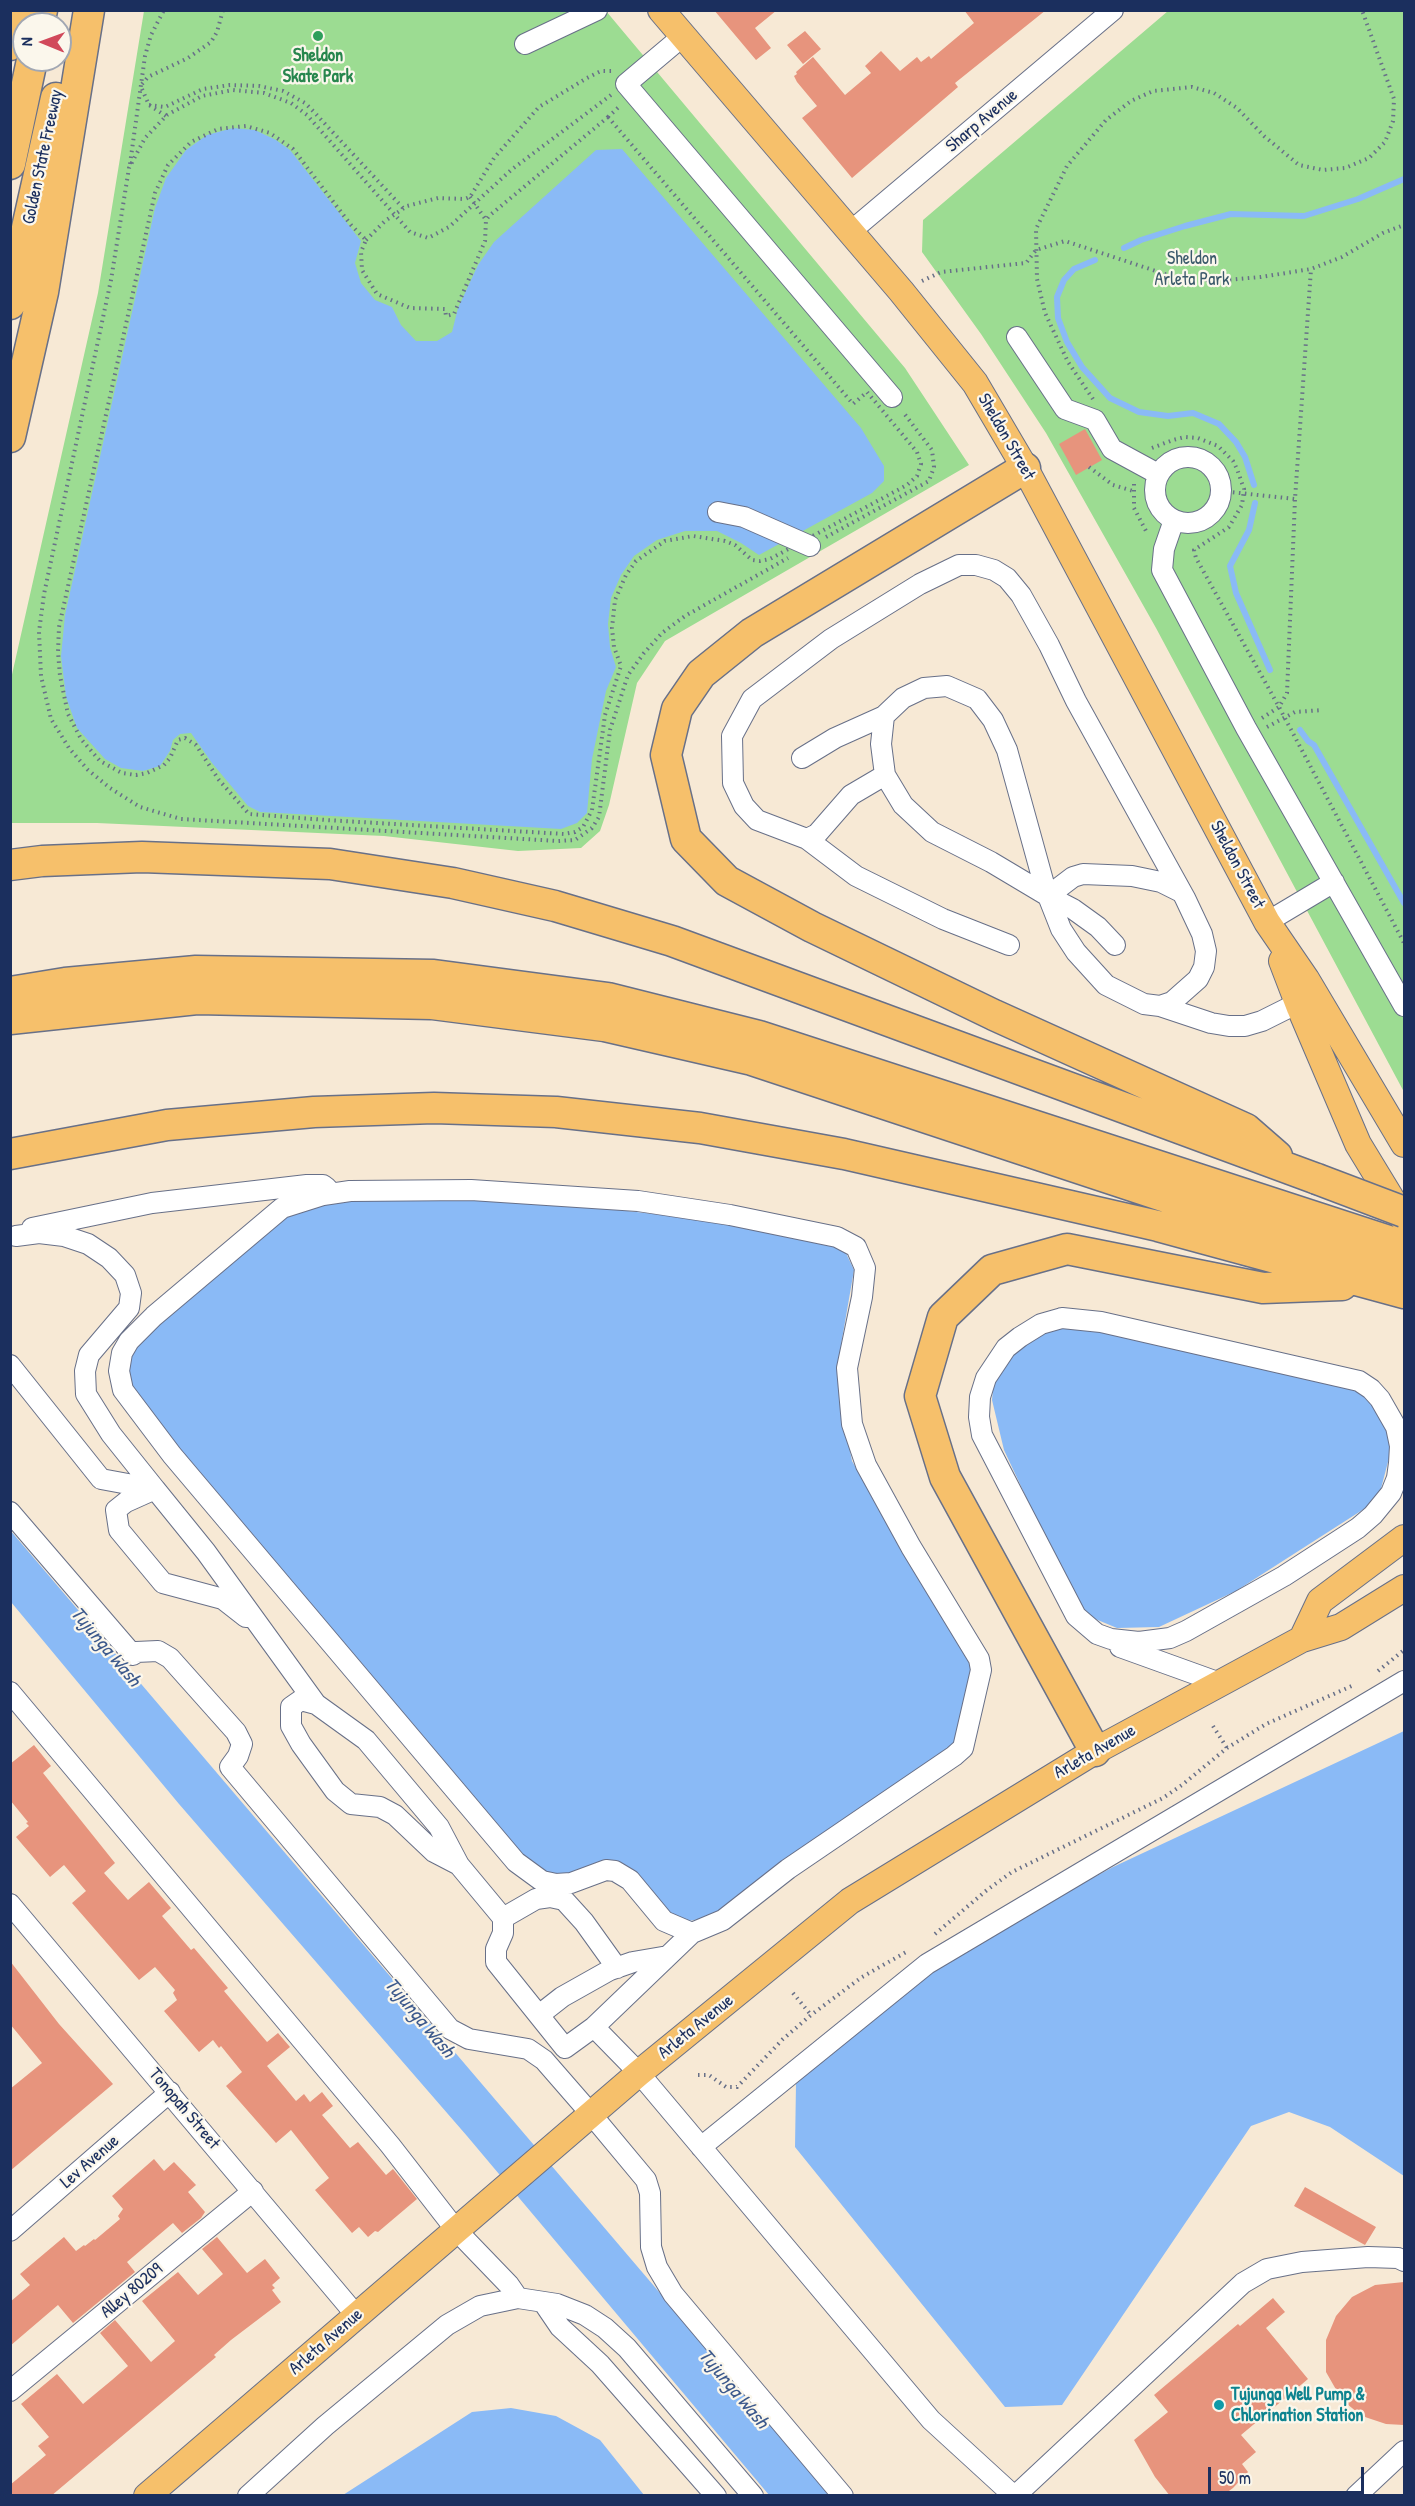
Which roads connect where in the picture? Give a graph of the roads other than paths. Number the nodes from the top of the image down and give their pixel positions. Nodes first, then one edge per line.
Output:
1 (18, 10) edge
2 (75, 10) edge
3 (89, 10) edge
4 (597, 10) edge
5 (661, 10) edge
6 (1113, 10) edge
7 (683, 36) junction
8 (525, 44) dead end
9 (10, 45) edge
10 (29, 72) edge
11 (10, 164) edge
12 (850, 232) junction
13 (10, 304) edge
14 (1017, 337) dead end
15 (892, 397) road end
16 (10, 437) edge
17 (1025, 468) junction
18 (1158, 474) junction
19 (718, 512) dead end
20 (1174, 520) junction
21 (805, 544) road end
22 (884, 716) junction
23 (802, 758) dead end
24 (885, 775) junction
25 (807, 840) junction
26 (10, 865) edge
27 (1334, 882) junction
28 (1181, 892) junction
29 (1048, 896) junction
30 (1267, 922) junction
31 (1008, 945) dead end
32 (1115, 945) dead end
33 (10, 992) edge
34 (1298, 1003) junction
35 (1160, 1006) junction
36 (1404, 1006) edge
37 (10, 1019) edge
38 (1403, 1139) edge
39 (10, 1154) edge
40 (1305, 1175) junction
41 (328, 1194) junction
42 (1404, 1212) edge
43 (1404, 1219) edge
44 (13, 1237) edge
45 (1404, 1246) edge
46 (1404, 1269) edge
47 (1367, 1270) junction
48 (1404, 1293) edge
49 (10, 1365) edge
50 (155, 1489) junction
51 (10, 1512) edge
52 (1404, 1538) edge
53 (1404, 1588) edge
54 (265, 1632) junction
55 (1097, 1634) junction
56 (1302, 1639) junction
57 (1404, 1682) edge
58 (1220, 1683) junction
59 (10, 1692) edge
60 (316, 1704) junction
61 (1095, 1751) junction
62 (459, 1865) junction
63 (571, 1883) junction
64 (542, 1898) junction
65 (12, 1910) edge
66 (503, 1918) junction
67 (692, 1933) junction
68 (668, 1956) junction
69 (617, 1968) junction
70 (539, 2015) junction
71 (594, 2027) junction
72 (639, 2073) junction
73 (170, 2092) junction
74 (591, 2114) junction
75 (701, 2147) junction
76 (253, 2191) junction
77 (456, 2230) junction
78 (10, 2231) edge
79 (1404, 2261) edge
80 (518, 2298) junction
81 (543, 2302) junction
82 (356, 2315) junction
83 (10, 2391) edge
84 (1404, 2451) edge
85 (147, 2496) edge
86 (248, 2496) edge
87 (716, 2496) edge
88 (753, 2496) edge
89 (843, 2496) edge
90 (1014, 2496) edge
91 (1356, 2496) edge

1 - 9 highway
2 - 13 highway, Golden State Freeway
3 - 16 highway
4 - 8 street
5 - 7 main road, Sheldon Street
6 - 12 street, Sharp Avenue
7 - 12 main road, Sheldon Street
7 - 15 street
10 - 11 highway
12 - 17 main road, Sheldon Street
14 - 18 street
17 - 30 main road, Sheldon Street
17 - 40 highway
18 - 20 street
18 - 20 street
19 - 21 street
20 - 27 street
22 - 23 street
22 - 24 street
22 - 29 street
24 - 25 street
24 - 29 street
25 - 28 street
25 - 31 street
26 - 40 highway
27 - 30 street
27 - 36 street
28 - 29 street
28 - 35 street
29 - 32 street
29 - 35 street
30 - 34 main road, Sheldon Street
30 - 38 main road, Sheldon Street
33 - 45 highway
34 - 35 street
34 - 43 main road, Sheldon Street
37 - 47 highway
39 - 47 highway
40 - 42 highway, bridge
41 - 44 street
41 - 63 street
41 - 67 street
44 - 50 street
46 - 47 highway
47 - 48 highway
47 - 61 highway
49 - 50 street
50 - 54 street
50 - 54 street
51 - 74 street
52 - 56 main road
53 - 56 main road, Arleta Avenue
54 - 60 street
55 - 55 street
55 - 58 street
56 - 58 main road, Arleta Avenue
57 - 75 street
58 - 61 main road, Arleta Avenue
59 - 77 street
60 - 62 street
60 - 62 street
61 - 72 main road, Arleta Avenue
62 - 66 street
63 - 64 street
63 - 67 street
64 - 66 street
64 - 69 street
65 - 73 street, Tonopah Street
66 - 70 street
67 - 68 street
68 - 69 street
68 - 71 street
69 - 70 street
70 - 71 street
71 - 72 street
72 - 74 main road, Arleta Avenue
72 - 75 street
73 - 76 street, Tonopah Street
73 - 78 street, Lev Avenue
74 - 77 main road, Arleta Avenue
74 - 89 street
75 - 90 street
76 - 82 street, Tonopah Street
76 - 83 street, Alley 80209
77 - 80 street
77 - 82 main road, Arleta Avenue
79 - 90 street
80 - 81 street
80 - 86 street
81 - 87 street
81 - 88 street
82 - 85 main road, Arleta Avenue
84 - 91 street

